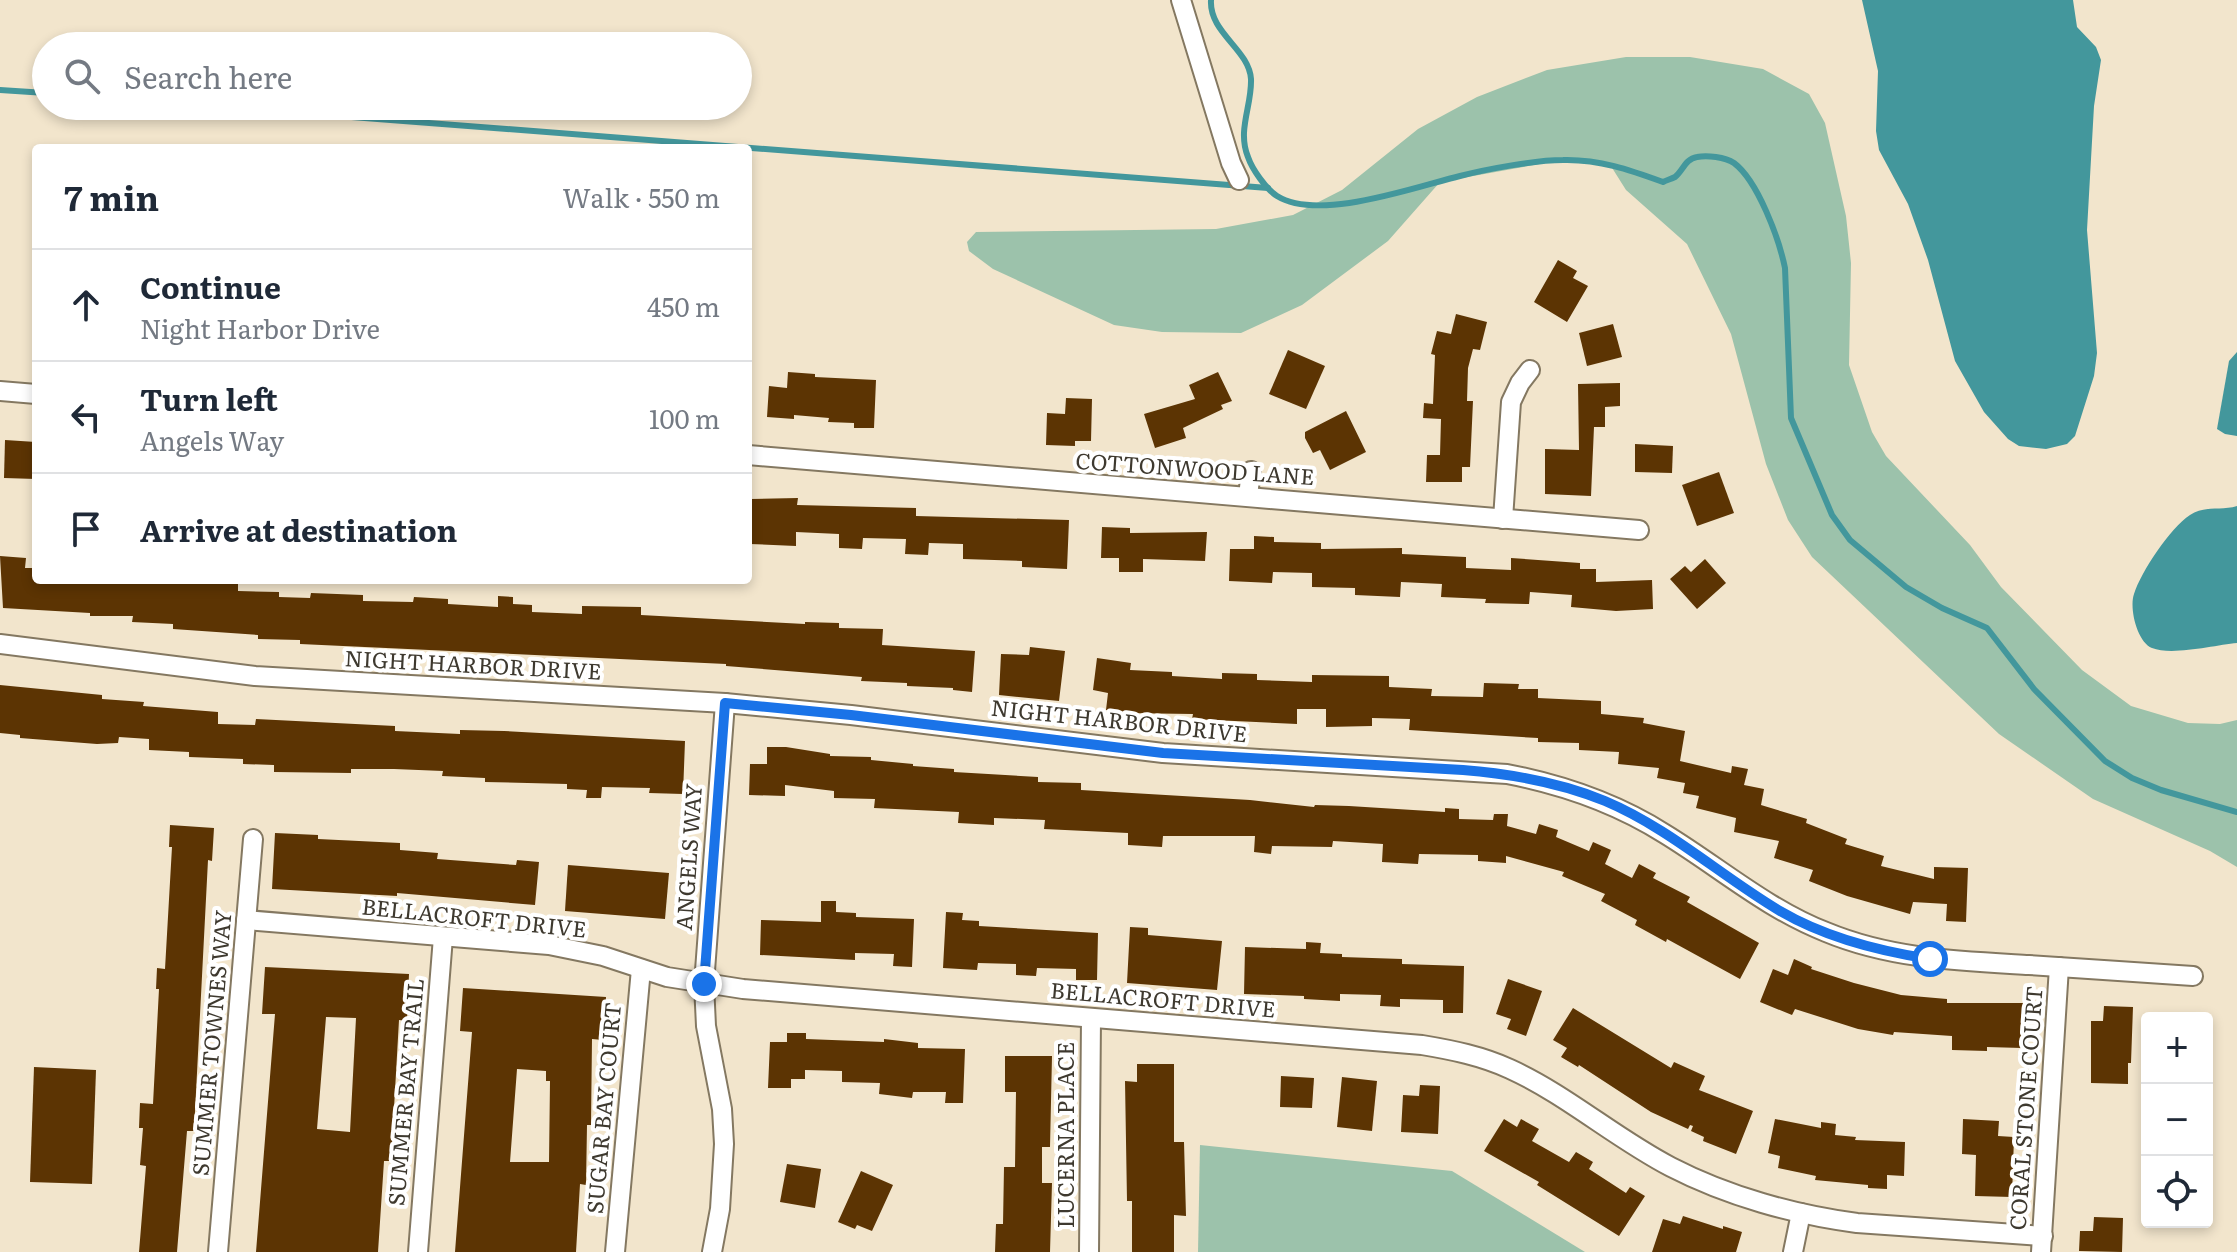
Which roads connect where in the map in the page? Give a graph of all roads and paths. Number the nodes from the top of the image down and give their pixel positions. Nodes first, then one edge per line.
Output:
1 (1181, 0) edge
2 (1239, 180) dead end
3 (1530, 370) dead end
4 (0, 391) edge
5 (32, 394) edge
6 (752, 455) edge
7 (1251, 471) dead end
8 (1248, 496) junction
9 (1503, 519) junction
10 (1639, 530) dead end
11 (0, 644) edge
12 (725, 703) junction
13 (253, 839) dead end
14 (246, 920) junction
15 (443, 937) junction
16 (2059, 967) junction
17 (641, 969) junction
18 (2193, 976) dead end
19 (704, 984) junction
20 (1091, 1018) junction
21 (1801, 1213) junction
22 (2042, 1244) edge
23 (218, 1252) edge
24 (418, 1252) edge
25 (615, 1252) edge
26 (712, 1252) edge
27 (1089, 1252) edge
28 (1793, 1252) edge

1 - 2 street
3 - 9 street
4 - 5 street
6 - 8 street, COTTONWOOD LANE
7 - 8 street
8 - 9 street, COTTONWOOD LANE
9 - 10 street, COTTONWOOD LANE
11 - 12 street, NIGHT HARBOR DRIVE
12 - 16 street, NIGHT HARBOR DRIVE
12 - 19 street, ANGELS WAY
13 - 14 street, SUMMER TOWNES WAY
14 - 15 street, BELLACROFT DRIVE
14 - 23 street, SUMMER TOWNES WAY
15 - 17 street, BELLACROFT DRIVE
15 - 24 street, SUMMER BAY TRAIL
16 - 18 street, NIGHT HARBOR DRIVE
16 - 22 street, CORAL STONE COURT
17 - 19 street, BELLACROFT DRIVE
17 - 25 street, SUGAR BAY COURT
19 - 20 street, BELLACROFT DRIVE
19 - 26 street, ANGELS WAY
20 - 21 street, BELLACROFT DRIVE
20 - 27 street, LUCERNA PLACE
21 - 22 street, BELLACROFT DRIVE
21 - 28 street

